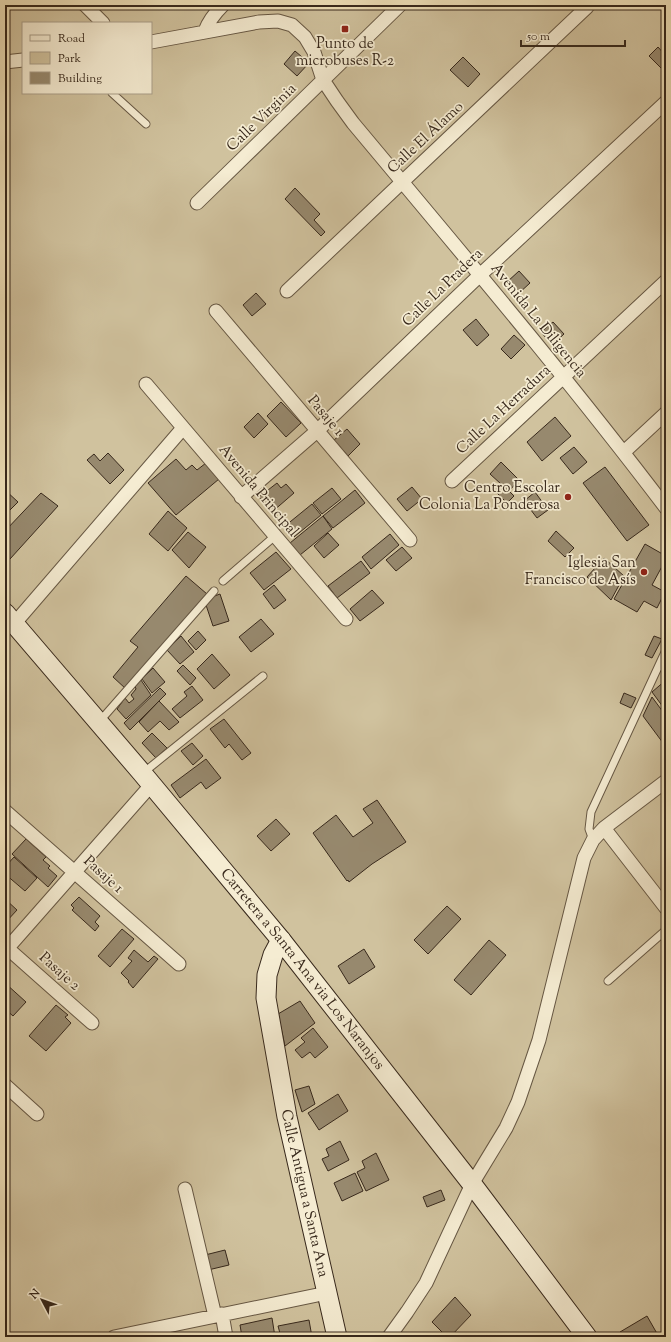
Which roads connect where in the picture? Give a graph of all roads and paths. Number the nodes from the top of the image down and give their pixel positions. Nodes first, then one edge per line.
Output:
1 (223, 5) edge
2 (400, 5) edge
3 (90, 7) edge
4 (587, 7) dead end
5 (102, 22) edge
6 (205, 32) junction
7 (152, 42) edge
8 (22, 60) edge
9 (5, 62) edge
10 (323, 80) junction
11 (113, 94) edge
12 (666, 102) edge
13 (146, 124) dead end
14 (402, 182) junction
15 (197, 203) dead end
16 (480, 275) junction
17 (666, 281) edge
18 (287, 291) dead end
19 (216, 311) dead end
20 (562, 377) junction
21 (146, 384) dead end
22 (666, 413) edge
23 (183, 428) junction
24 (317, 431) junction
25 (624, 452) junction
26 (452, 481) dead end
27 (241, 497) junction
28 (666, 508) edge
29 (275, 536) junction
30 (410, 540) dead end
31 (223, 581) dead end
32 (214, 591) dead end
33 (10, 618) edge
34 (346, 619) dead end
35 (666, 650) edge
36 (660, 664) junction
37 (666, 671) edge
38 (263, 676) dead end
39 (99, 722) junction
40 (147, 778) junction
41 (666, 781) edge
42 (5, 811) edge
43 (604, 828) junction
44 (592, 840) junction
45 (75, 871) junction
46 (666, 908) edge
47 (666, 930) edge
48 (281, 940) junction
49 (6, 948) edge
50 (179, 964) dead end
51 (608, 981) dead end
52 (92, 1023) dead end
53 (5, 1085) edge
54 (37, 1114) dead end
55 (472, 1184) junction
56 (185, 1190) dead end
57 (327, 1293) junction
58 (219, 1315) junction
59 (114, 1337) edge
60 (226, 1337) edge
61 (338, 1337) edge
62 (389, 1337) edge
63 (587, 1337) edge

1 - 6 street
2 - 10 street, Calle Virginia
3 - 5 street
4 - 14 street, Calle El Álamo
6 - 7 street
6 - 10 street, Avenida La Diligencia
8 - 9 street
10 - 14 street, Avenida La Diligencia
10 - 15 street, Calle Virginia
11 - 13 lane
12 - 16 street, Calle La Pradera
14 - 16 street, Avenida La Diligencia
14 - 18 street, Calle El Álamo
16 - 20 street, Avenida La Diligencia
16 - 24 street, Calle La Pradera
17 - 20 street, Calle La Herradura
19 - 24 street, Pasaje 1
20 - 25 street, Avenida La Diligencia
20 - 26 street, Calle La Herradura
21 - 23 street, Avenida Principal
22 - 25 street
23 - 27 street, Avenida Principal
23 - 33 street
24 - 27 street, Calle La Pradera
24 - 30 street, Pasaje 1
25 - 28 street, Avenida La Diligencia
27 - 29 street, Avenida Principal
29 - 31 lane
29 - 34 street, Avenida Principal
32 - 39 lane
33 - 39 main road, Carretera a Santa Ana via Los Naranjos
35 - 36 lane
36 - 37 lane
36 - 44 lane
38 - 40 lane
39 - 40 main road, Carretera a Santa Ana via Los Naranjos
40 - 45 street
40 - 48 main road, Carretera a Santa Ana via Los Naranjos
41 - 43 street
42 - 45 street, Pasaje 1
43 - 44 street
43 - 46 street
44 - 55 street
45 - 49 street
45 - 50 street, Pasaje 1
47 - 51 lane
48 - 55 main road, Carretera a Santa Ana via Los Naranjos
48 - 57 main road, Calle Antigua a Santa Ana
49 - 52 street, Pasaje 2
53 - 54 street
55 - 62 street
55 - 63 main road, Carretera a Santa Ana via Los Naranjos
56 - 58 street
57 - 58 street
57 - 61 main road, Calle Antigua a Santa Ana
58 - 59 street
58 - 60 street

